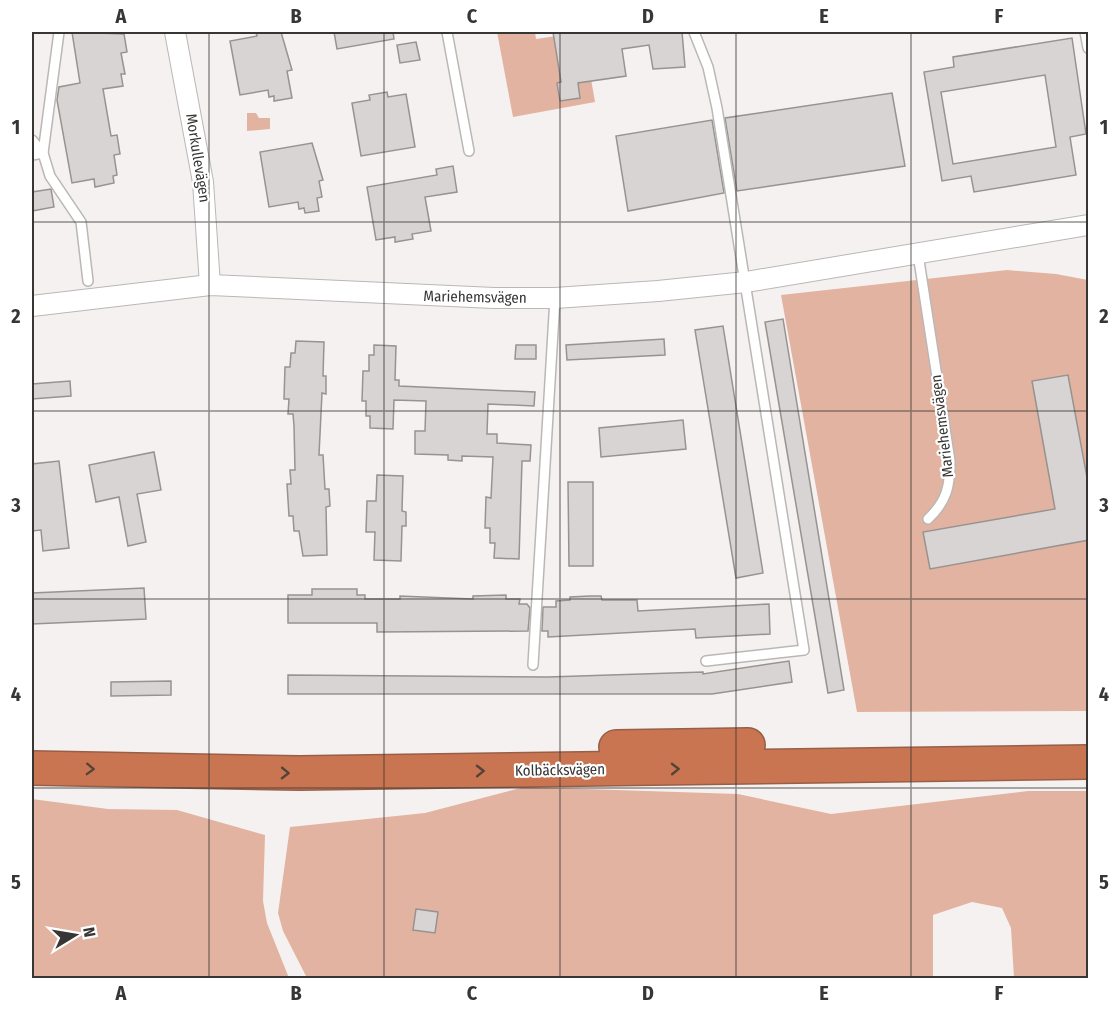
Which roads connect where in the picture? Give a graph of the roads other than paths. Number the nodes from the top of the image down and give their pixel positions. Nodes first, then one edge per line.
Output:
1 (59, 32) edge
2 (175, 32) edge
3 (447, 32) edge
4 (694, 32) edge
5 (1085, 32) edge
6 (1089, 48) edge
7 (32, 140) edge
8 (468, 151) dead end
9 (43, 153) junction
10 (32, 155) edge
11 (1089, 225) edge
12 (918, 254) junction
13 (88, 281) dead end
14 (746, 282) junction
15 (210, 285) junction
16 (555, 298) junction
17 (32, 306) edge
18 (928, 519) dead end
19 (706, 661) dead end
20 (533, 665) dead end
21 (1089, 740) edge
22 (32, 745) edge
23 (1089, 762) edge
24 (32, 768) edge

1 - 9 lane
2 - 15 street, Morkullevägen
3 - 8 lane
4 - 14 lane
5 - 6 lane
7 - 9 lane
9 - 10 lane
9 - 13 lane
11 - 12 street, Mariehemsvägen
12 - 14 street, Mariehemsvägen
12 - 18 lane, Mariehemsvägen
14 - 16 street, Mariehemsvägen
14 - 19 lane
15 - 16 street, Mariehemsvägen
15 - 17 street, Mariehemsvägen
16 - 20 lane
21 - 22 highway, Kolbäcksvägen
24 -> 23 highway, Kolbäcksvägen

